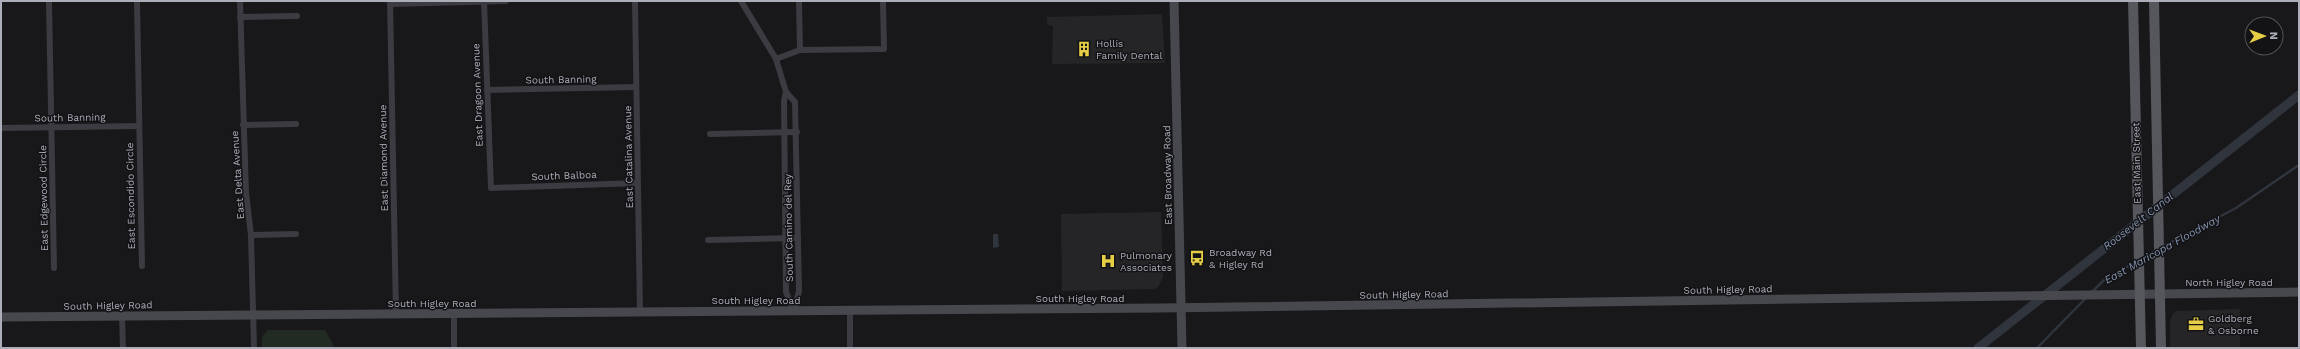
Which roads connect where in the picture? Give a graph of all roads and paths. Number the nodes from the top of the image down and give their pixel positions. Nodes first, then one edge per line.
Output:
1 (50, 1) edge
2 (137, 1) edge
3 (240, 1) edge
4 (506, 1) edge
5 (635, 1) edge
6 (741, 1) edge
7 (799, 1) edge
8 (883, 1) edge
9 (1174, 1) edge
10 (2133, 1) edge
11 (2154, 1) edge
12 (390, 2) edge
13 (484, 2) edge
14 (297, 16) dead end
15 (240, 17) junction
16 (800, 50) junction
17 (776, 59) junction
18 (636, 87) junction
19 (487, 90) junction
20 (786, 92) junction
21 (296, 124) dead end
22 (243, 125) junction
23 (139, 126) junction
24 (52, 127) junction
25 (1, 128) edge
26 (784, 132) junction
27 (797, 132) junction
28 (710, 134) dead end
29 (638, 183) junction
30 (491, 188) joint
31 (296, 234) dead end
32 (252, 236) junction
33 (786, 238) junction
34 (798, 238) junction
35 (708, 240) dead end
36 (142, 266) dead end
37 (54, 268) dead end
38 (2299, 292) edge
39 (2160, 293) junction
40 (2139, 294) junction
41 (1181, 308) junction
42 (850, 310) junction
43 (794, 311) junction
44 (640, 312) junction
45 (454, 313) junction
46 (396, 314) junction
47 (253, 315) junction
48 (122, 316) junction
49 (1, 317) edge
50 (123, 348) edge
51 (254, 348) edge
52 (454, 348) edge
53 (850, 348) edge
54 (1182, 348) edge
55 (2141, 348) edge
56 (2161, 348) edge

1 - 24 street, East Edgewood Circle
2 - 23 street, East Escondido Circle
3 - 15 street, East Delta Avenue
4 - 13 street
5 - 18 street, East Catalina Avenue
6 - 17 street, South Camino del Rey
7 - 16 street
8 - 16 street
9 - 41 main road, East Broadway Road
10 - 40 main road, East Main Street
11 - 39 main road
12 - 13 street
12 - 46 street, East Diamond Avenue
13 - 19 street, East Dragoon Avenue
14 - 15 street
15 - 22 street, East Delta Avenue
16 - 17 street
17 - 20 street, South Camino del Rey
18 - 19 street, South Banning
18 - 29 street, East Catalina Avenue
19 - 30 street, East Dragoon Avenue
20 - 26 street, South Camino del Rey
20 - 27 street, South Camino del Rey
21 - 22 street
22 - 32 street, East Delta Avenue
23 - 24 street, South Banning
23 - 36 street, East Escondido Circle
24 - 25 street, South Banning
24 - 37 street, East Edgewood Circle
26 - 27 street
26 - 28 street
26 - 33 street, South Camino del Rey
27 - 34 street, South Camino del Rey
29 - 30 street, South Balboa
29 - 44 street, East Catalina Avenue
31 - 32 street
32 - 47 street, East Delta Avenue
33 - 34 street
33 - 35 street
33 - 43 street, South Camino del Rey
34 - 43 street, South Camino del Rey
38 - 39 main road, North Higley Road
39 - 40 main road, South Higley Road
39 - 56 main road
40 - 41 main road, South Higley Road
40 - 55 main road, East Main Street
41 - 42 main road, South Higley Road
41 - 54 main road, East Broadway Road
42 - 43 main road, South Higley Road
42 - 53 street
43 - 44 main road, South Higley Road
44 - 45 main road, South Higley Road
45 - 46 main road, South Higley Road
45 - 52 street
46 - 47 main road, South Higley Road
47 - 48 main road, South Higley Road
47 - 51 street, East Delta Avenue
48 - 49 main road, South Higley Road
48 - 50 street

